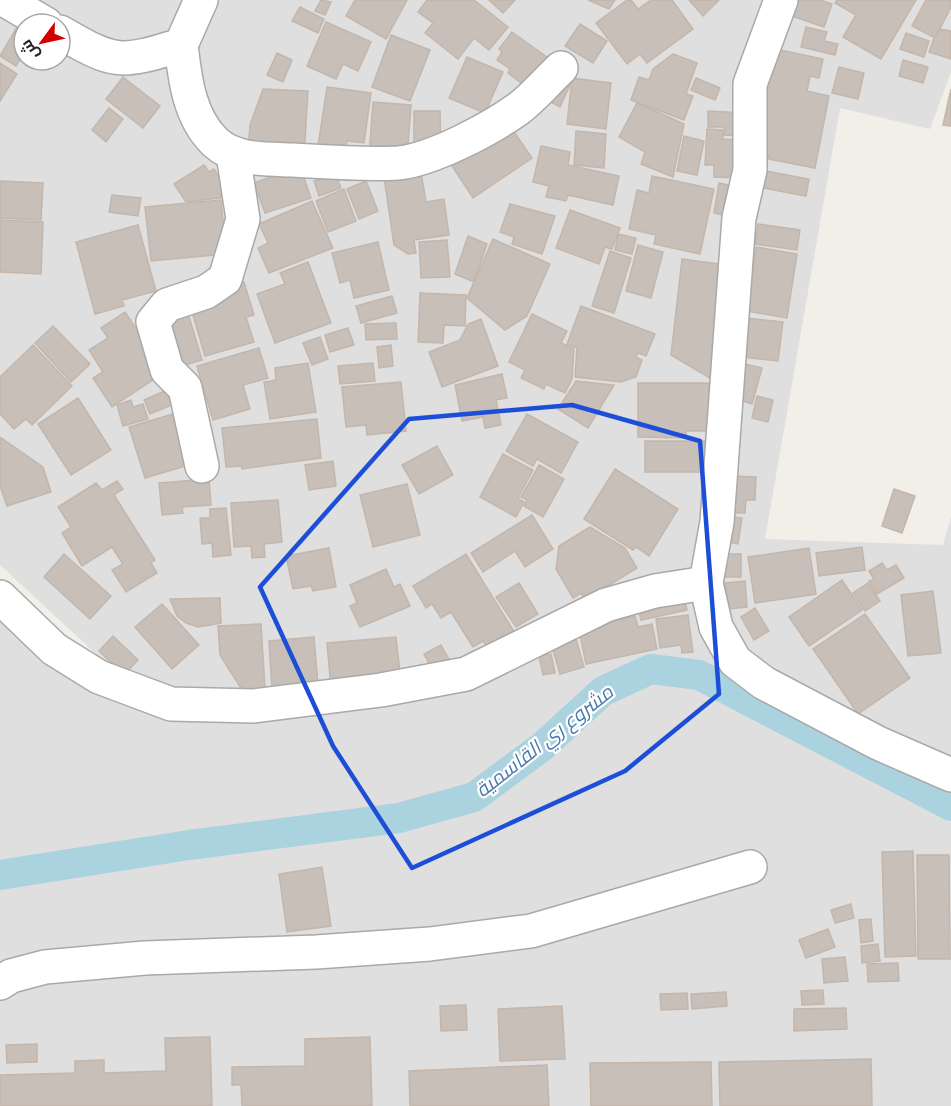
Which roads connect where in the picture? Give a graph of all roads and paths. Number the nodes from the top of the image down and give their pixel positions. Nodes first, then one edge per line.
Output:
1 (5, 0) edge
2 (201, 0) edge
3 (781, 0) edge
4 (26, 12) edge
5 (72, 39) edge
6 (181, 45) junction
7 (561, 68) dead end
8 (233, 154) junction
9 (202, 466) dead end
10 (706, 583) junction
11 (0, 597) edge
12 (951, 775) edge
13 (750, 867) dead end
14 (0, 982) edge

1 - 4 street
2 - 6 street
3 - 10 street
5 - 6 street
6 - 8 street
7 - 8 street
8 - 9 street
10 - 11 street
10 - 12 street
13 - 14 street

